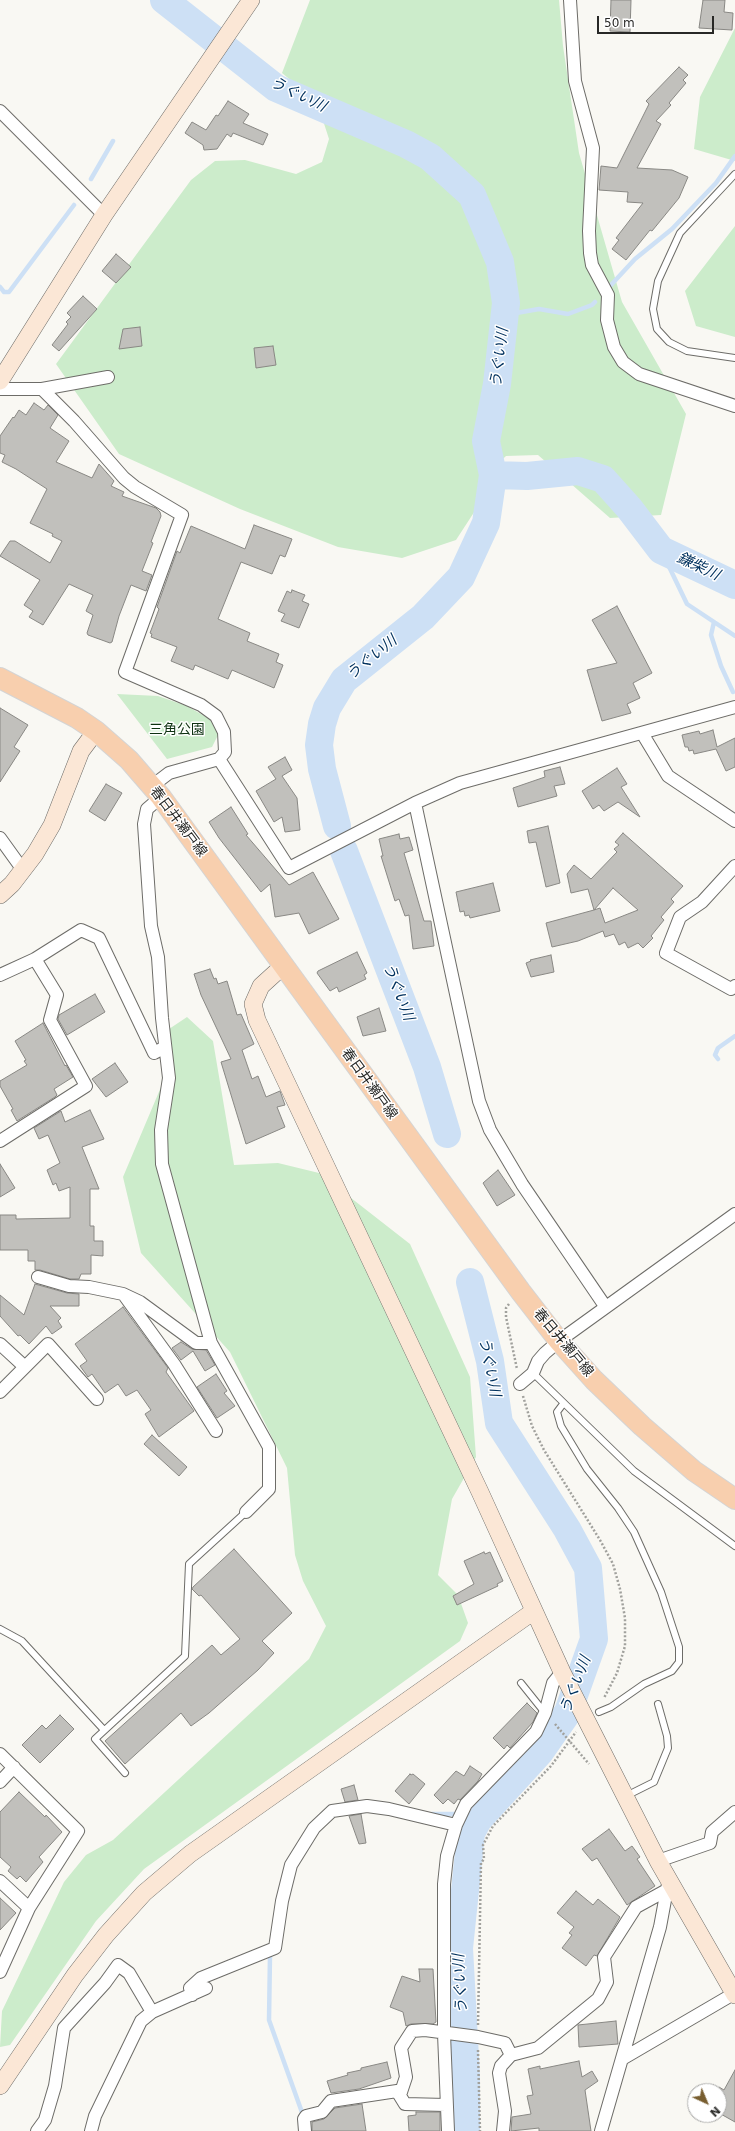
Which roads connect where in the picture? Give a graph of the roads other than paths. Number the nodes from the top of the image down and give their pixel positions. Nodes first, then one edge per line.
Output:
1 (251, 0) edge
2 (570, 0) edge
3 (0, 111) edge
4 (735, 174) edge
5 (104, 215) junction
6 (735, 358) edge
7 (108, 377) dead end
8 (0, 381) edge
9 (42, 388) junction
10 (0, 389) edge
11 (735, 406) edge
12 (0, 678) edge
13 (735, 707) edge
14 (96, 731) junction
15 (642, 733) junction
16 (218, 759) junction
17 (156, 791) junction
18 (415, 803) junction
19 (735, 821) edge
20 (0, 838) edge
21 (735, 866) edge
22 (23, 870) junction
23 (0, 895) edge
24 (35, 959) junction
25 (283, 966) junction
26 (0, 975) edge
27 (735, 986) edge
28 (165, 1047) junction
29 (0, 1141) edge
30 (735, 1214) edge
31 (38, 1277) dead end
32 (123, 1294) junction
33 (605, 1306) junction
34 (559, 1341) junction
35 (211, 1343) junction
36 (0, 1344) edge
37 (25, 1367) junction
38 (533, 1373) junction
39 (520, 1384) road end
40 (0, 1392) edge
41 (97, 1399) dead end
42 (563, 1404) junction
43 (216, 1432) dead end
44 (735, 1499) edge
45 (246, 1512) joint
46 (735, 1546) edge
47 (534, 1611) junction
48 (0, 1629) edge
49 (562, 1672) junction
50 (521, 1683) dead end
51 (658, 1704) dead end
52 (544, 1713) junction
53 (593, 1716) junction
54 (104, 1730) junction
55 (0, 1754) edge
56 (14, 1767) junction
57 (125, 1773) dead end
58 (0, 1782) edge
59 (625, 1797) junction
60 (735, 1812) edge
61 (456, 1825) junction
62 (658, 1861) junction
63 (0, 1881) edge
64 (668, 1885) junction
65 (29, 1908) junction
66 (0, 1972) edge
67 (206, 1988) dead end
68 (735, 1994) edge
69 (192, 1995) junction
70 (152, 2012) junction
71 (46, 2017) junction
72 (64, 2028) junction
73 (444, 2034) junction
74 (511, 2055) junction
75 (622, 2059) junction
76 (0, 2086) edge
77 (397, 2091) junction
78 (446, 2105) junction
79 (37, 2131) edge
80 (91, 2131) edge
81 (305, 2131) edge
82 (448, 2131) edge
83 (502, 2131) edge
84 (601, 2131) edge

1 - 5 street
2 - 11 street
3 - 5 street
4 - 6 lane
5 - 8 street
7 - 9 street
9 - 10 street
9 - 16 street
12 - 14 main road, 春日井瀬戸線
13 - 15 street
14 - 17 main road, 春日井瀬戸線
14 - 22 street
15 - 18 street
15 - 19 street
16 - 17 street
16 - 18 street
17 - 25 main road, 春日井瀬戸線
17 - 28 street
18 - 33 street
20 - 22 street
21 - 27 street
22 - 23 street
24 - 26 street
24 - 28 street
24 - 29 street
25 - 34 main road, 春日井瀬戸線
25 - 47 street
28 - 35 street
30 - 33 street
31 - 32 street
32 - 35 street
32 - 43 street
33 - 34 street
34 - 38 street
34 - 44 main road, 春日井瀬戸線
35 - 45 street
36 - 37 street
37 - 40 street
37 - 41 street
38 - 39 street
38 - 42 lane
42 - 46 lane
42 - 53 lane
45 - 54 lane
47 - 49 street
47 - 71 street
48 - 54 lane
49 - 52 street
49 - 53 street
50 - 52 lane
51 - 59 lane
52 - 61 street
53 - 59 street
54 - 57 lane
55 - 56 street
56 - 58 street
56 - 65 street
59 - 62 street
60 - 62 street
61 - 69 street
61 - 73 street
62 - 64 street
63 - 65 street
64 - 68 street
64 - 74 street
64 - 75 street
65 - 66 street
67 - 69 street
68 - 75 street
69 - 70 street
70 - 72 street
70 - 80 street
71 - 72 street
71 - 76 street
72 - 79 street
73 - 74 street
73 - 77 street
73 - 78 street
74 - 83 street
75 - 84 street
77 - 78 street
77 - 81 street
78 - 82 street

